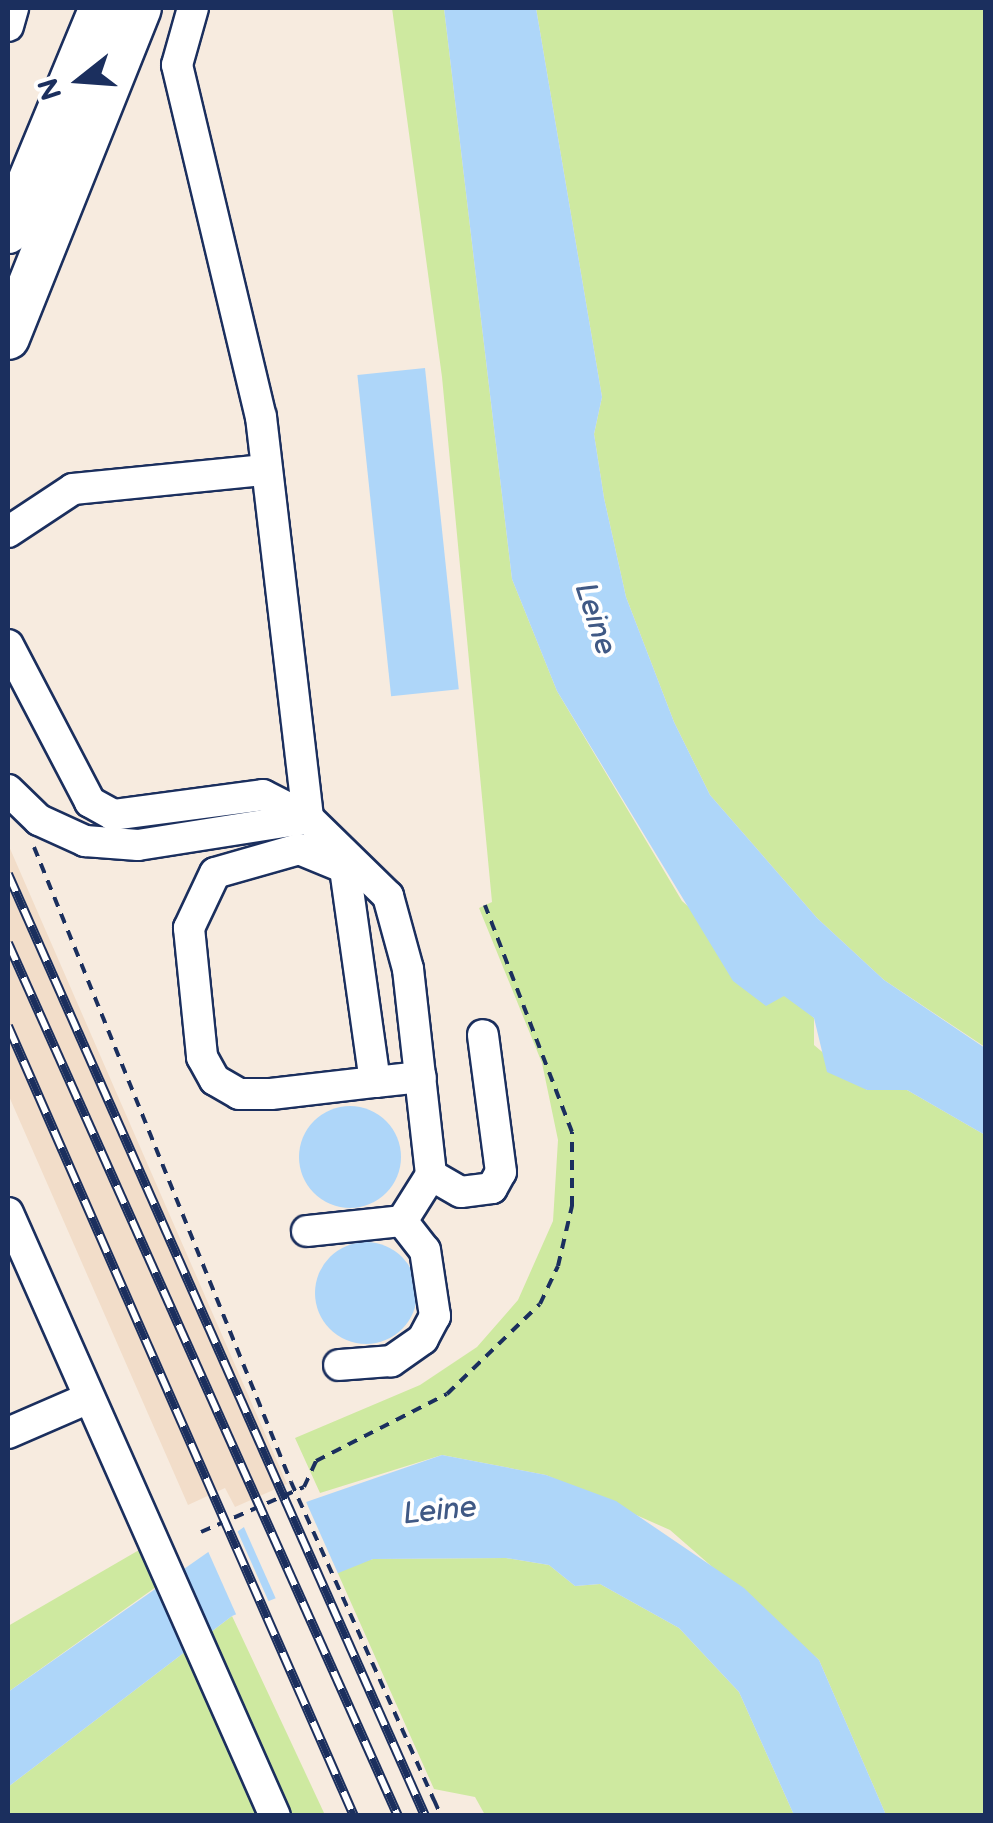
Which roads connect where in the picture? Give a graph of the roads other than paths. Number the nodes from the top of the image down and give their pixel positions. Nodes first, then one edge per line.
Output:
1 (13, 8) edge
2 (101, 8) edge
3 (140, 8) edge
4 (193, 8) edge
5 (8, 26) edge
6 (8, 232) edge
7 (8, 338) edge
8 (264, 470) junction
9 (8, 532) edge
10 (8, 645) edge
11 (10, 793) edge
12 (308, 818) junction
13 (358, 872) junction
14 (483, 1036) dead end
15 (420, 1077) junction
16 (375, 1082) junction
17 (431, 1175) junction
18 (8, 1214) edge
19 (402, 1221) junction
20 (307, 1231) dead end
21 (339, 1365) dead end
22 (89, 1398) junction
23 (8, 1433) edge
24 (275, 1816) edge

1 - 5 street
2 - 6 highway
3 - 7 highway
4 - 8 street
8 - 9 street
8 - 12 street
10 - 12 street
11 - 12 street
12 - 13 street
13 - 15 street
13 - 16 street
13 - 16 street
14 - 17 street
15 - 16 street
15 - 17 street
17 - 19 street
18 - 22 street
19 - 20 street
19 - 21 street
22 - 23 street
22 - 24 street

